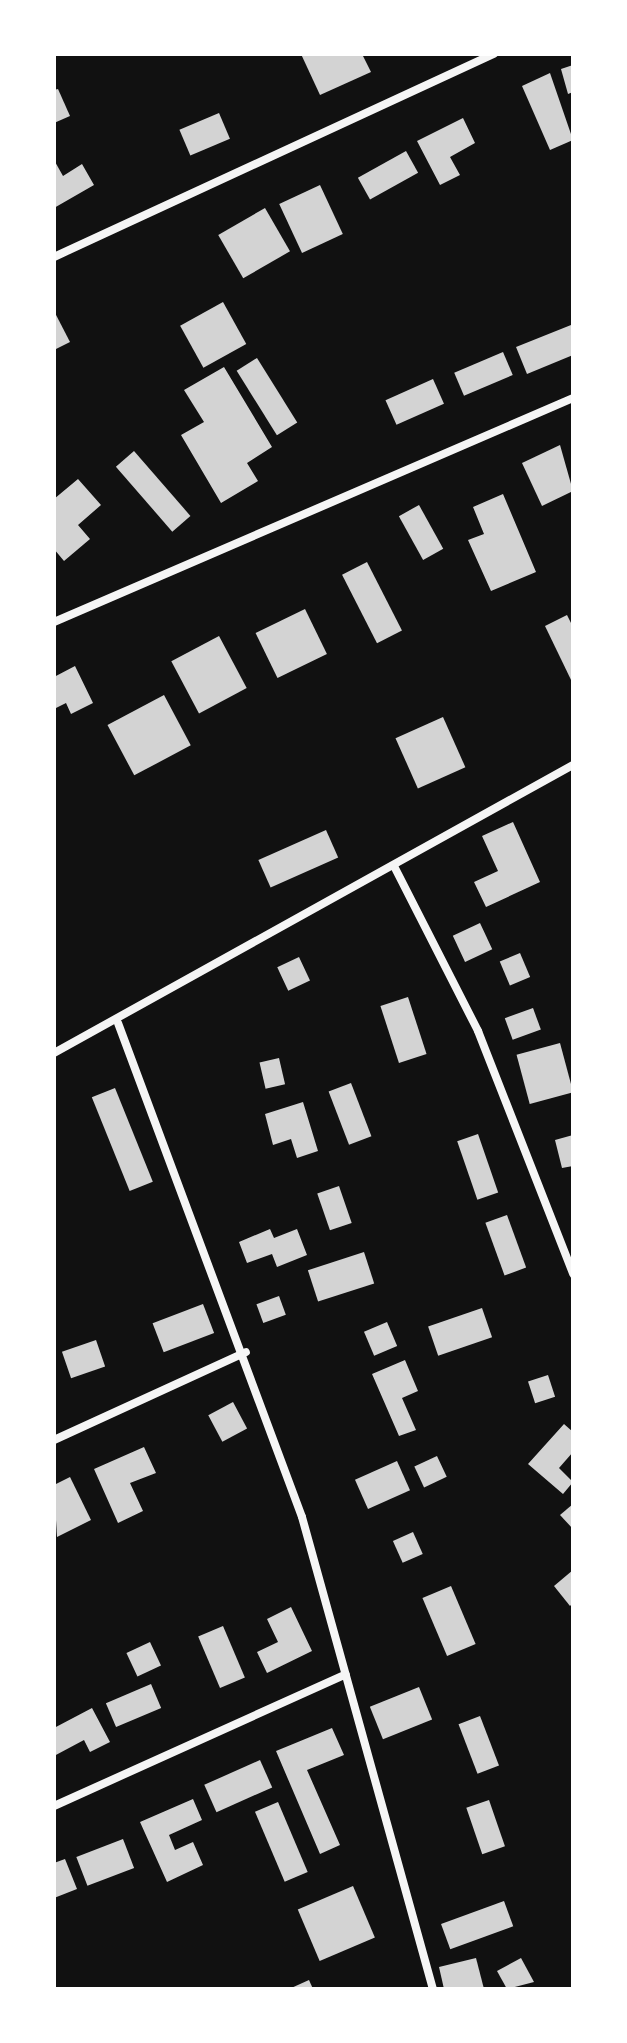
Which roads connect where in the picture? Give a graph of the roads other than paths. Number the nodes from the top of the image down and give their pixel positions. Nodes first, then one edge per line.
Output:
1 (494, 54) edge
2 (54, 257) edge
3 (573, 398) edge
4 (54, 622) edge
5 (573, 765) edge
6 (395, 868) junction
7 (118, 1023) junction
8 (54, 1053) edge
9 (573, 1274) edge
10 (246, 1352) junction
11 (54, 1440) edge
12 (346, 1674) junction
13 (54, 1806) edge
14 (433, 1989) edge

1 - 2 street
3 - 4 street
5 - 6 street
6 - 7 street
6 - 9 street
7 - 8 street
7 - 10 street
10 - 11 street
10 - 12 street
12 - 13 street
12 - 14 street

